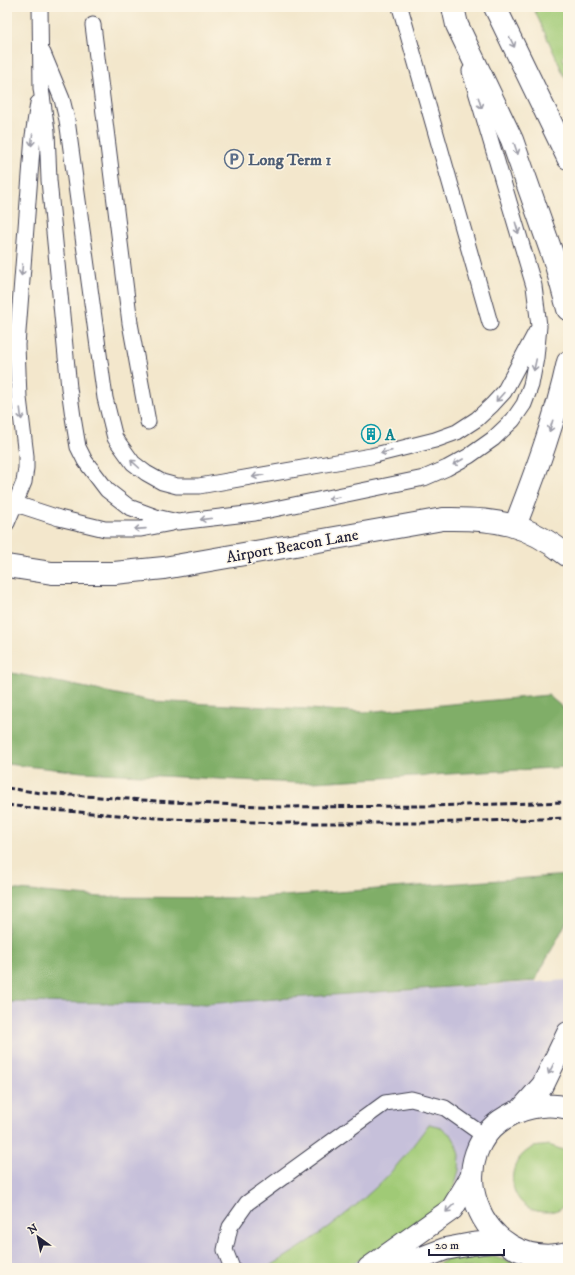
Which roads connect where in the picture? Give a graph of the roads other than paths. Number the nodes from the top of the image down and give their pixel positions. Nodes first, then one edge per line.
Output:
1 (40, 7) edge
2 (400, 7) edge
3 (495, 7) edge
4 (455, 16) edge
5 (93, 25) dead end
6 (40, 48) junction
7 (41, 88) junction
8 (568, 158) edge
9 (568, 309) edge
10 (490, 323) dead end
11 (539, 326) junction
12 (568, 362) edge
13 (148, 422) dead end
14 (16, 504) junction
15 (178, 522) junction
16 (7, 523) edge
17 (515, 526) junction
18 (568, 556) edge
19 (7, 566) edge
20 (568, 1033) edge
21 (568, 1108) edge
22 (520, 1111) junction
23 (486, 1136) junction
24 (472, 1176) junction
25 (502, 1241) junction
26 (563, 1259) edge
27 (232, 1268) edge
28 (369, 1268) edge
29 (395, 1268) edge

1 - 6 lane
2 - 10 lane
3 -> 8 street
4 -> 9 street
4 -> 11 lane
5 - 13 lane
6 - 7 lane
11 -> 6 lane
7 -> 14 lane
7 - 15 lane
11 -> 15 lane
12 -> 17 street
15 -> 14 lane
14 - 16 lane
17 - 18 street, Airport Beacon Lane
17 - 19 street, Airport Beacon Lane
20 -> 22 street
21 - 22 street
22 - 23 street
23 - 24 street
23 - 27 lane
24 - 25 street
24 -> 28 street
25 - 26 street
25 - 29 street

